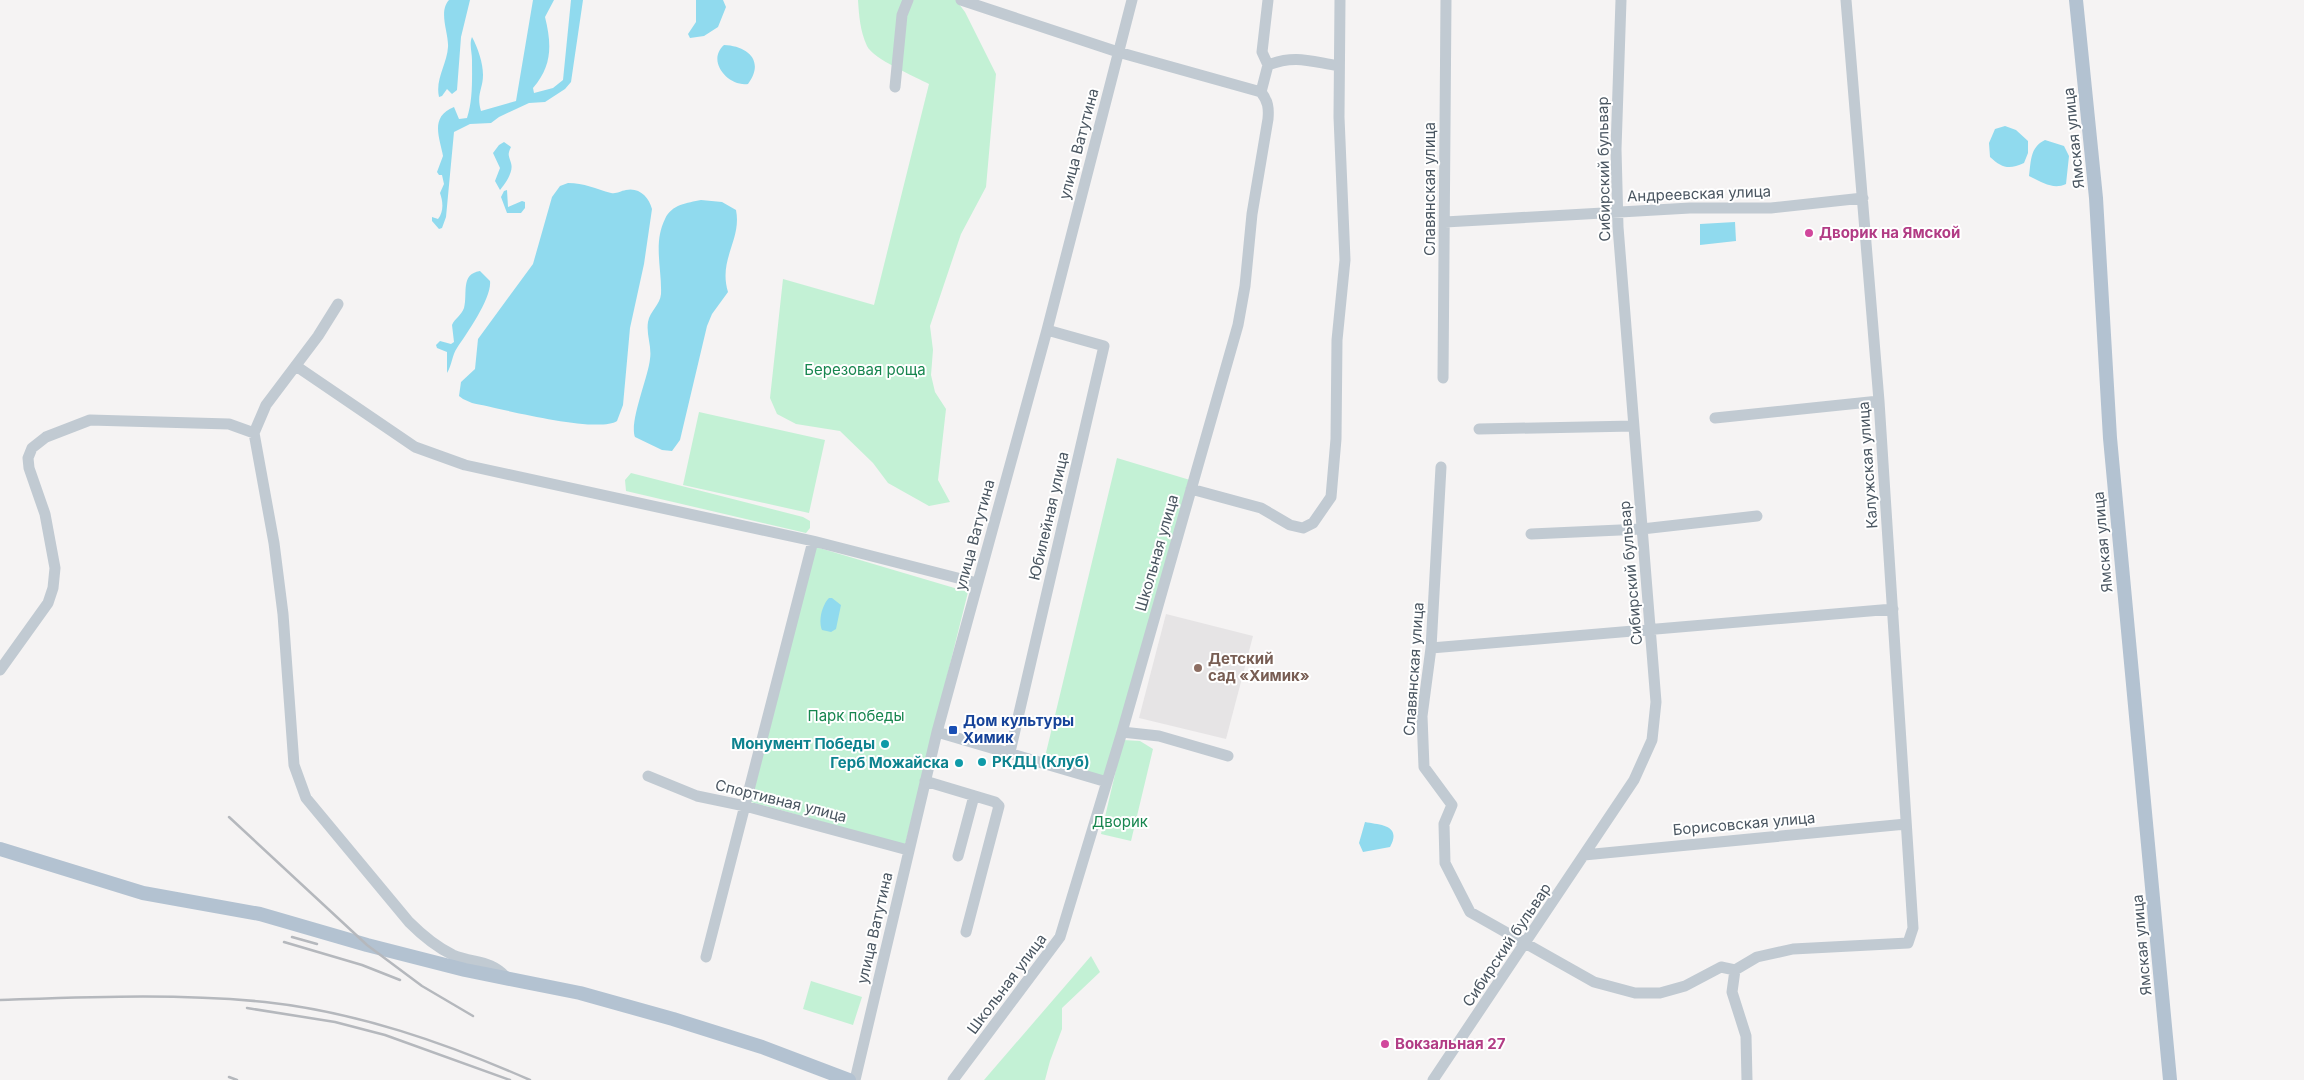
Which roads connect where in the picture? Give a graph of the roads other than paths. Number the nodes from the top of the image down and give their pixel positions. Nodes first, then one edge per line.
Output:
1 (908, 0) edge
2 (961, 0) edge
3 (1132, 0) edge
4 (1268, 0) edge
5 (1340, 0) edge
6 (1446, 0) edge
7 (1621, 0) edge
8 (1846, 0) edge
9 (2076, 0) edge
10 (1118, 52) junction
11 (1268, 64) junction
12 (1340, 66) junction
13 (895, 87) dead end
14 (1260, 92) junction
15 (1863, 198) junction
16 (1618, 211) junction
17 (1445, 222) junction
18 (338, 304) dead end
19 (1046, 330) junction
20 (296, 366) junction
21 (1443, 378) dead end
22 (1879, 401) junction
23 (1715, 418) dead end
24 (1634, 426) junction
25 (1479, 429) dead end
26 (254, 433) junction
27 (1442, 467) dead end
28 (1191, 489) junction
29 (1757, 516) dead end
30 (1642, 529) junction
31 (1532, 534) dead end
32 (814, 541) junction
33 (977, 583) junction
34 (1893, 609) junction
35 (1650, 628) junction
36 (1431, 648) junction
37 (0, 670) edge
38 (937, 732) junction
39 (1122, 732) junction
40 (1010, 752) junction
41 (1228, 756) dead end
42 (648, 776) dead end
43 (925, 781) junction
44 (1107, 782) junction
45 (974, 796) junction
46 (745, 806) junction
47 (1906, 824) junction
48 (0, 849) edge
49 (908, 850) junction
50 (1584, 854) junction
51 (958, 856) dead end
52 (1913, 928) joint
53 (966, 932) dead end
54 (1524, 945) junction
55 (706, 957) dead end
56 (1735, 970) junction
57 (506, 978) junction
58 (849, 1080) edge
59 (855, 1080) edge
60 (953, 1080) edge
61 (1433, 1080) edge
62 (1747, 1080) edge
63 (2170, 1080) edge

1 - 13 street
2 - 10 street
3 - 10 street, улица Ватутина
4 - 11 street
5 - 12 street
6 - 17 street, Славянская улица
7 - 16 street, Сибирский бульвар
8 - 15 street, Калужская улица
9 - 63 main road, Ямская улица
10 - 14 street
10 - 19 street, улица Ватутина
11 - 12 street
11 - 14 street
12 - 28 street
14 - 28 street, Школьная улица
15 - 16 street, Андреевская улица
15 - 22 street, Калужская улица
16 - 17 street, Андреевская улица
16 - 24 street, Сибирский бульвар
17 - 21 street, Славянская улица
18 - 20 street
19 - 33 street, улица Ватутина
19 - 40 street, Юбилейная улица
20 - 26 street
20 - 32 street
22 - 23 street
22 - 34 street, Калужская улица
24 - 25 street
24 - 30 street, Сибирский бульвар
26 - 37 street
26 - 57 street
27 - 36 street, Славянская улица
28 - 39 street, Школьная улица
29 - 30 street
30 - 31 street
30 - 35 street, Сибирский бульвар
32 - 33 street
32 - 46 street
33 - 38 street, улица Ватутина
34 - 35 street
34 - 47 street, Калужская улица
35 - 36 street
35 - 50 street, Сибирский бульвар
36 - 54 street, Славянская улица
38 - 40 street
38 - 43 street, улица Ватутина
39 - 41 street
39 - 44 street, Школьная улица
40 - 44 street
42 - 46 street, Спортивная улица
43 - 45 street
43 - 49 street, улица Ватутина
44 - 60 street, Школьная улица
45 - 51 street
45 - 53 street
46 - 49 street, Спортивная улица
46 - 55 street
47 - 50 street, Борисовская улица
47 - 52 street, Калужская улица
48 - 57 main road
49 - 59 street, улица Ватутина
50 - 54 street, Сибирский бульвар
52 - 56 street, Славянская улица
54 - 56 street, Славянская улица
54 - 61 street, Сибирский бульвар
56 - 62 street
57 - 58 main road

